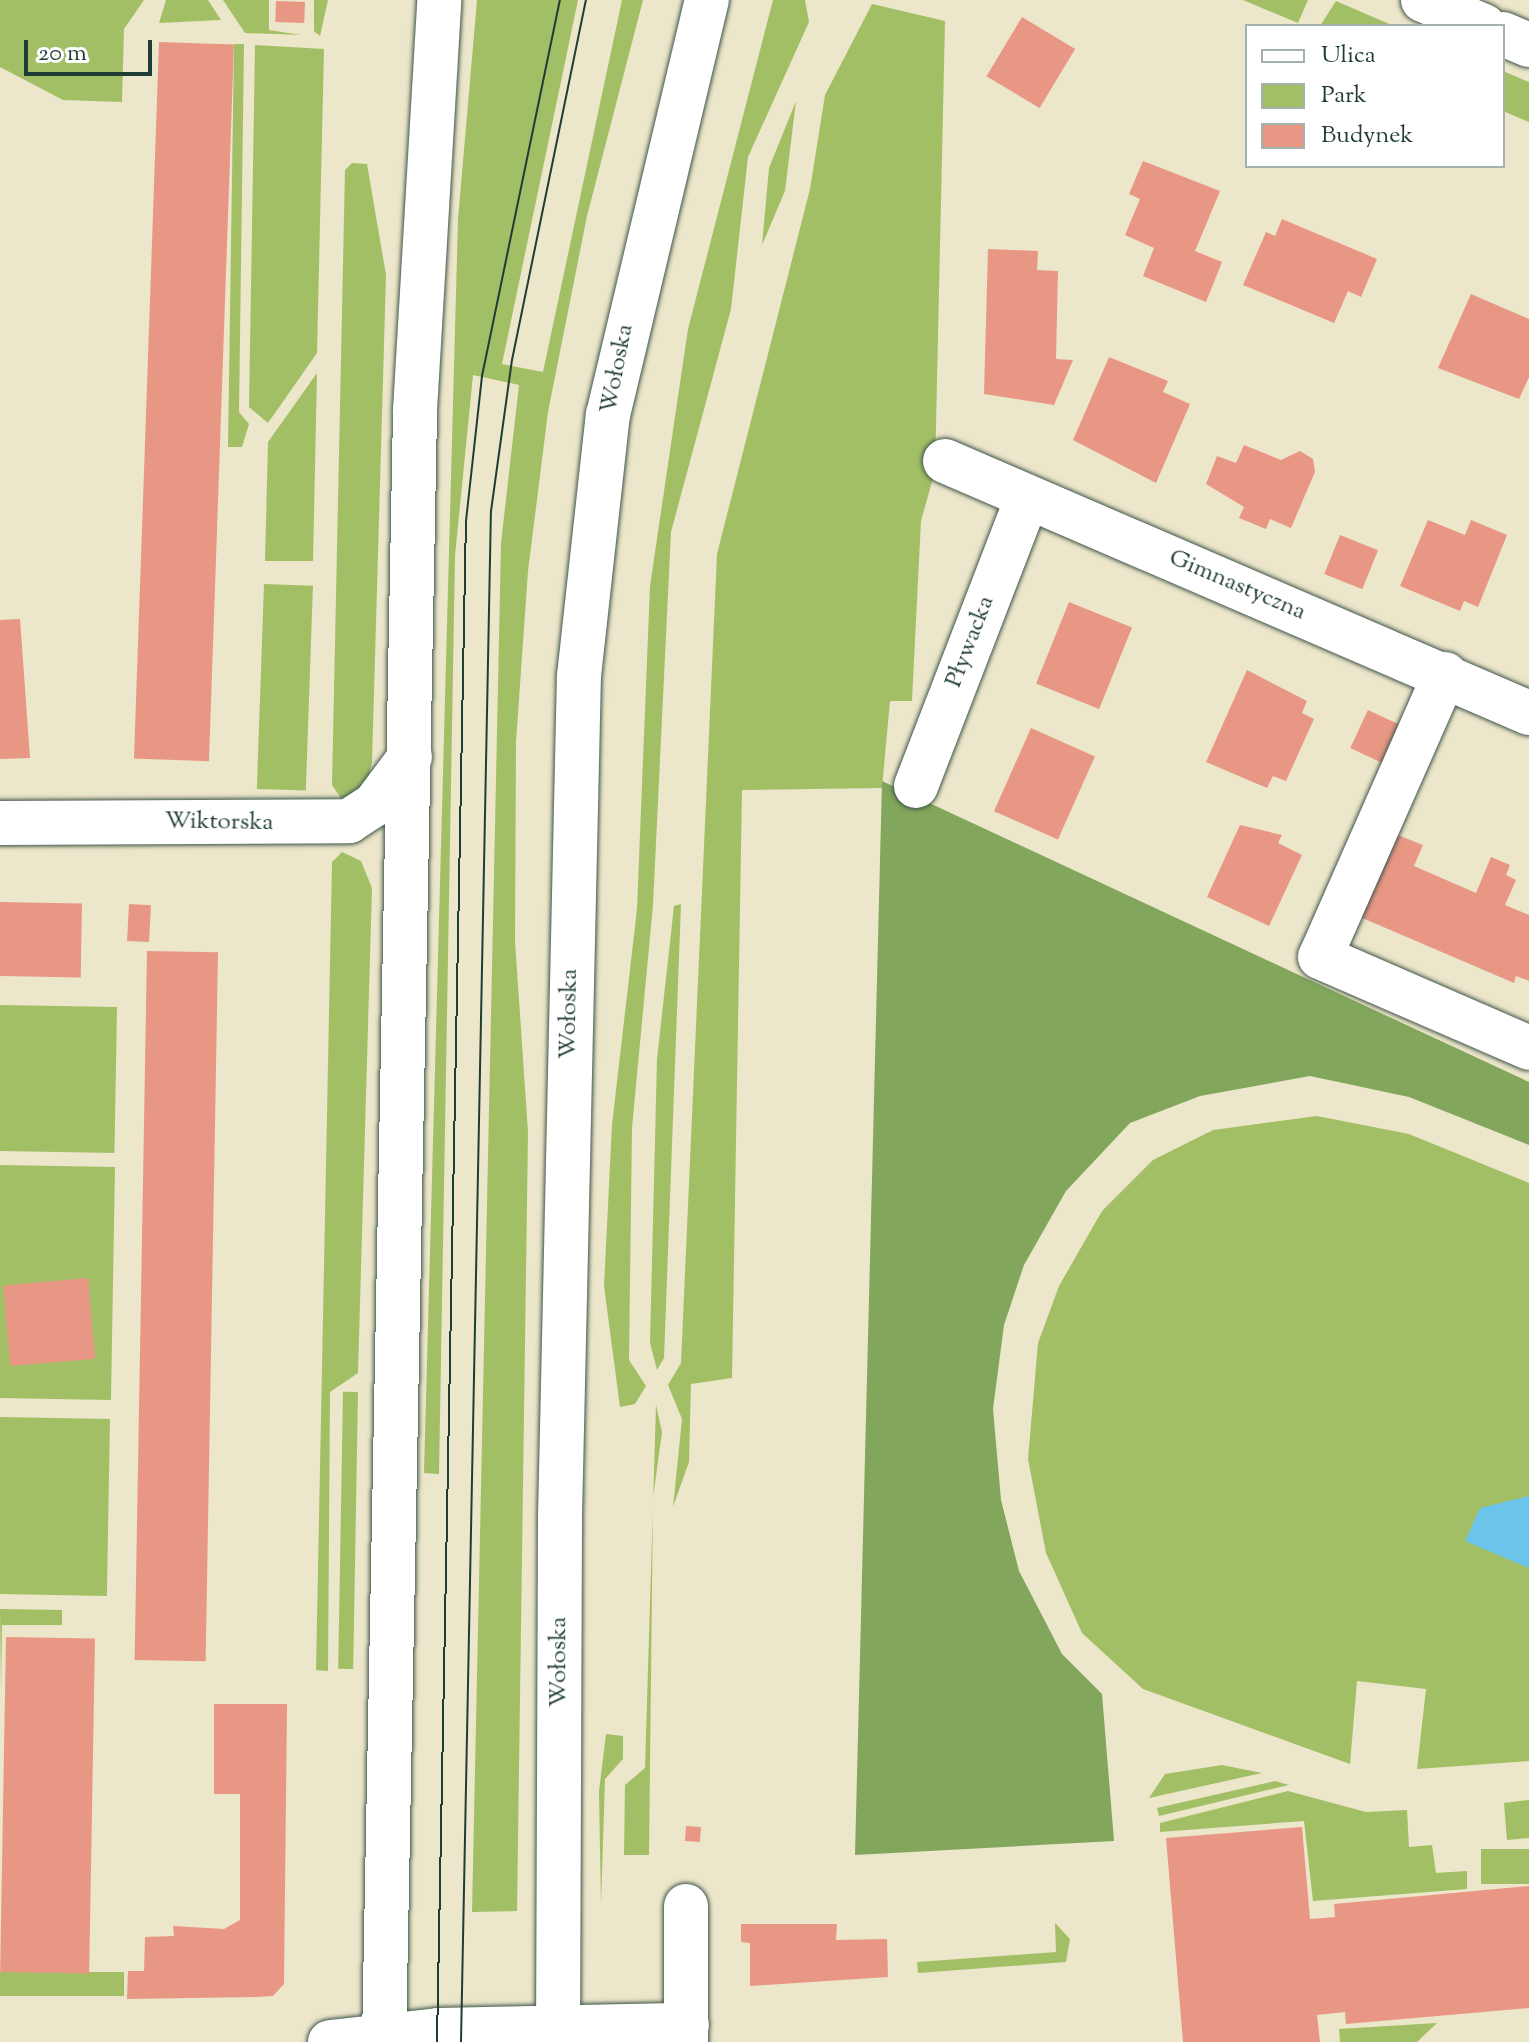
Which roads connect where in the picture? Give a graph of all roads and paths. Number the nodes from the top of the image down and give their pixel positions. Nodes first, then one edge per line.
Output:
1 (439, 0) edge
2 (707, 0) edge
3 (1423, 0) edge
4 (1479, 24) edge
5 (1505, 35) edge
6 (1529, 45) edge
7 (945, 461) dead end
8 (1027, 498) junction
9 (1445, 674) junction
10 (1529, 713) edge
11 (410, 757) junction
12 (916, 786) dead end
13 (0, 823) edge
14 (1529, 1048) edge
15 (686, 1906) dead end
16 (686, 2033) edge
17 (558, 2036) edge
18 (384, 2038) edge
19 (330, 2042) edge

1 - 11 main road
2 - 17 main road, Wołoska
3 - 4 main road
5 - 6 main road
7 - 8 main road, Gimnastyczna
8 - 9 main road, Gimnastyczna
8 - 12 main road, Pływacka
9 - 10 main road, Gimnastyczna
9 - 14 main road
11 - 13 main road, Wiktorska
11 - 18 main road
15 - 16 main road
16 - 17 main road
17 - 18 main road
18 - 19 main road

